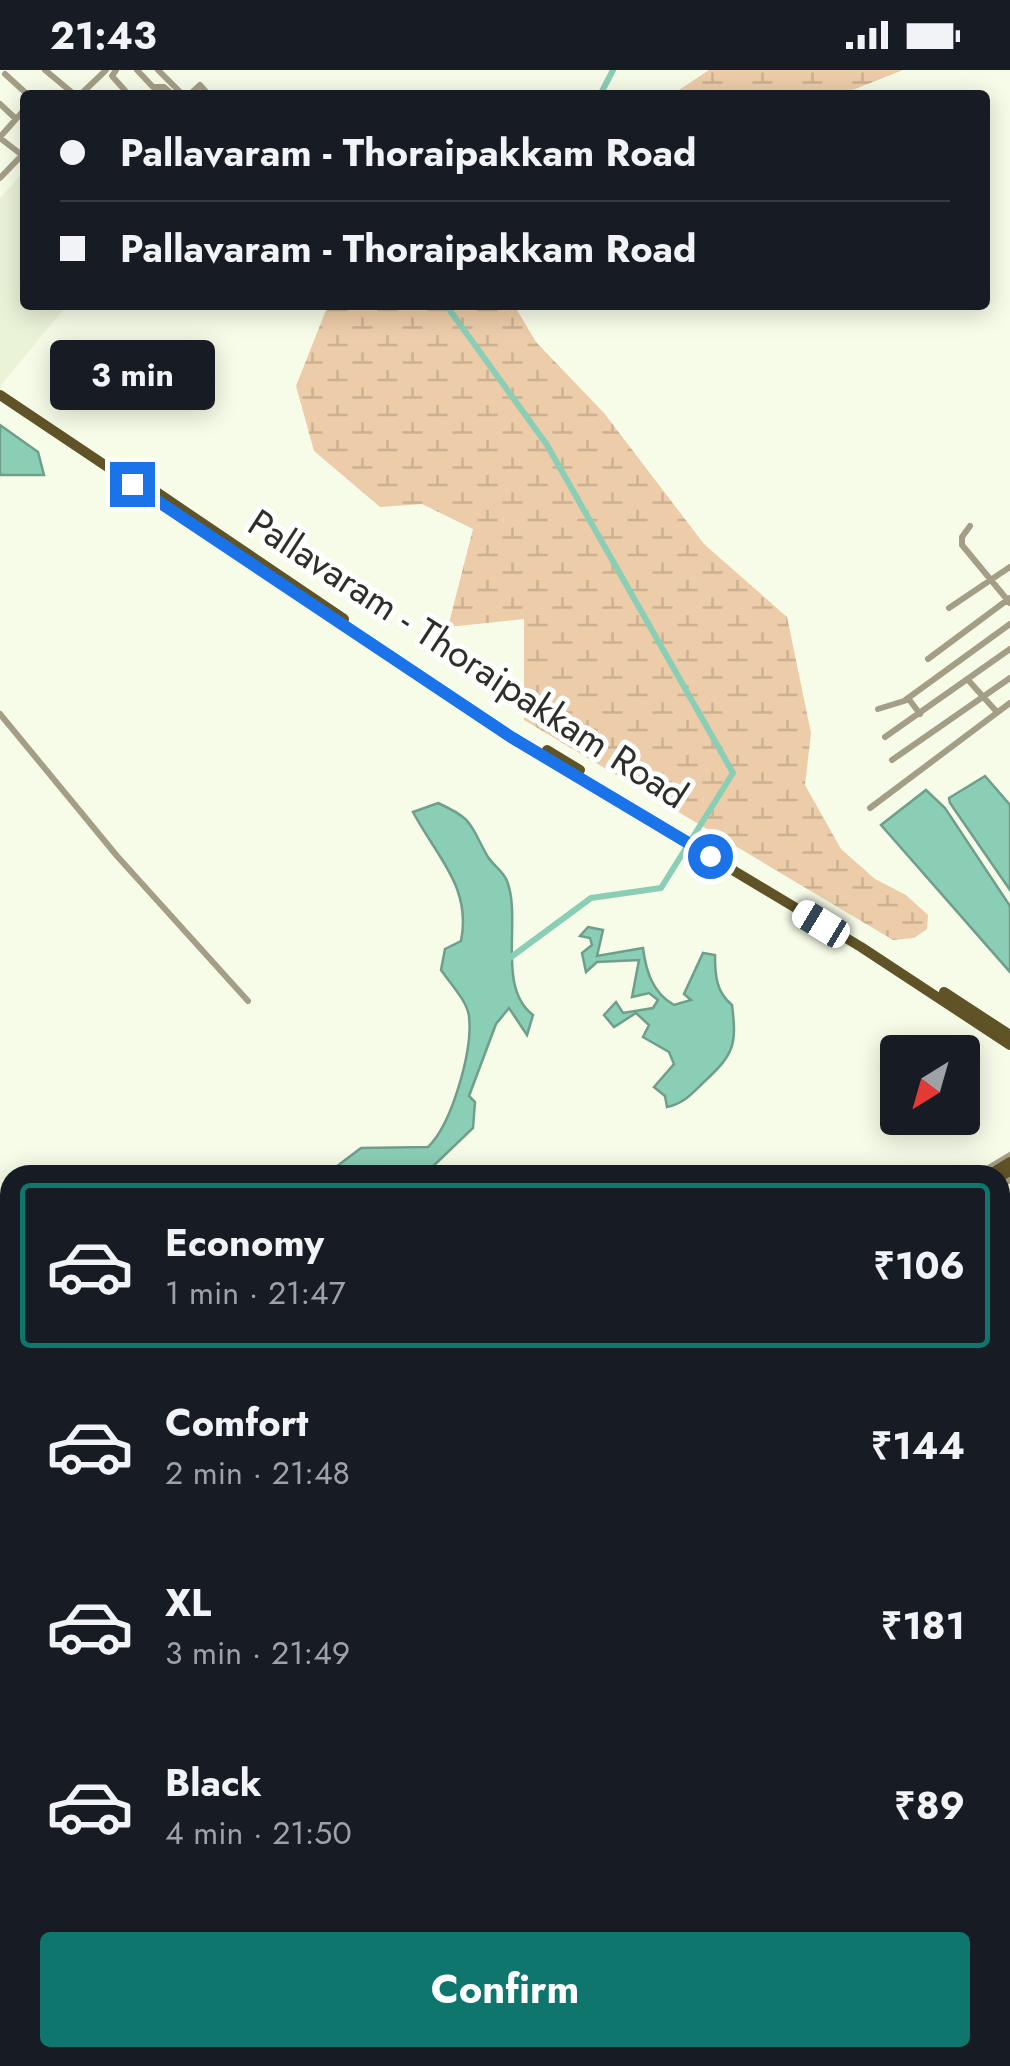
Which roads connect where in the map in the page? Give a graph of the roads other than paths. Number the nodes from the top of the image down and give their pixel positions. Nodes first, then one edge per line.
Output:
1 (45, 70) edge
2 (66, 70) edge
3 (116, 70) edge
4 (138, 70) edge
5 (158, 70) edge
6 (101, 72) edge
7 (57, 80) junction
8 (71, 90) edge
9 (83, 90) edge
10 (125, 90) edge
11 (168, 90) edge
12 (180, 90) edge
13 (0, 104) edge
14 (20, 115) edge
15 (16, 119) junction
16 (0, 138) edge
17 (20, 156) edge
18 (0, 178) edge
19 (0, 391) edge
20 (970, 526) dead end
21 (1010, 566) edge
22 (988, 580) junction
23 (1009, 600) edge
24 (948, 608) dead end
25 (1010, 624) edge
26 (1010, 649) edge
27 (928, 659) dead end
28 (1010, 678) edge
29 (969, 681) junction
30 (982, 697) junction
31 (908, 698) junction
32 (1010, 703) edge
33 (878, 709) dead end
34 (996, 712) junction
35 (0, 714) edge
36 (920, 714) junction
37 (885, 738) dead end
38 (892, 760) dead end
39 (870, 808) dead end
40 (934, 989) junction
41 (248, 1002) dead end
42 (1010, 1034) edge
43 (1010, 1045) edge

1 - 7 street
2 - 7 street
3 - 10 street
4 - 11 street
5 - 12 street
6 - 9 street
7 - 8 street
13 - 15 street
14 - 15 street
15 - 16 street
17 - 18 street
19 - 40 main road, Pallavaram - Thoraipakkam Road
20 - 22 street
21 - 22 street
22 - 23 street
22 - 24 street
23 - 27 street
25 - 31 street
26 - 29 street
28 - 30 street
29 - 30 street
29 - 36 street
30 - 34 street
30 - 38 street
31 - 33 street
31 - 36 street
32 - 34 street
34 - 39 street
35 - 41 street
36 - 37 street
40 - 42 main road, Pallavaram - Thoraipakkam Road
40 - 43 main road, Pallavaram - Thoraipakkam Road

